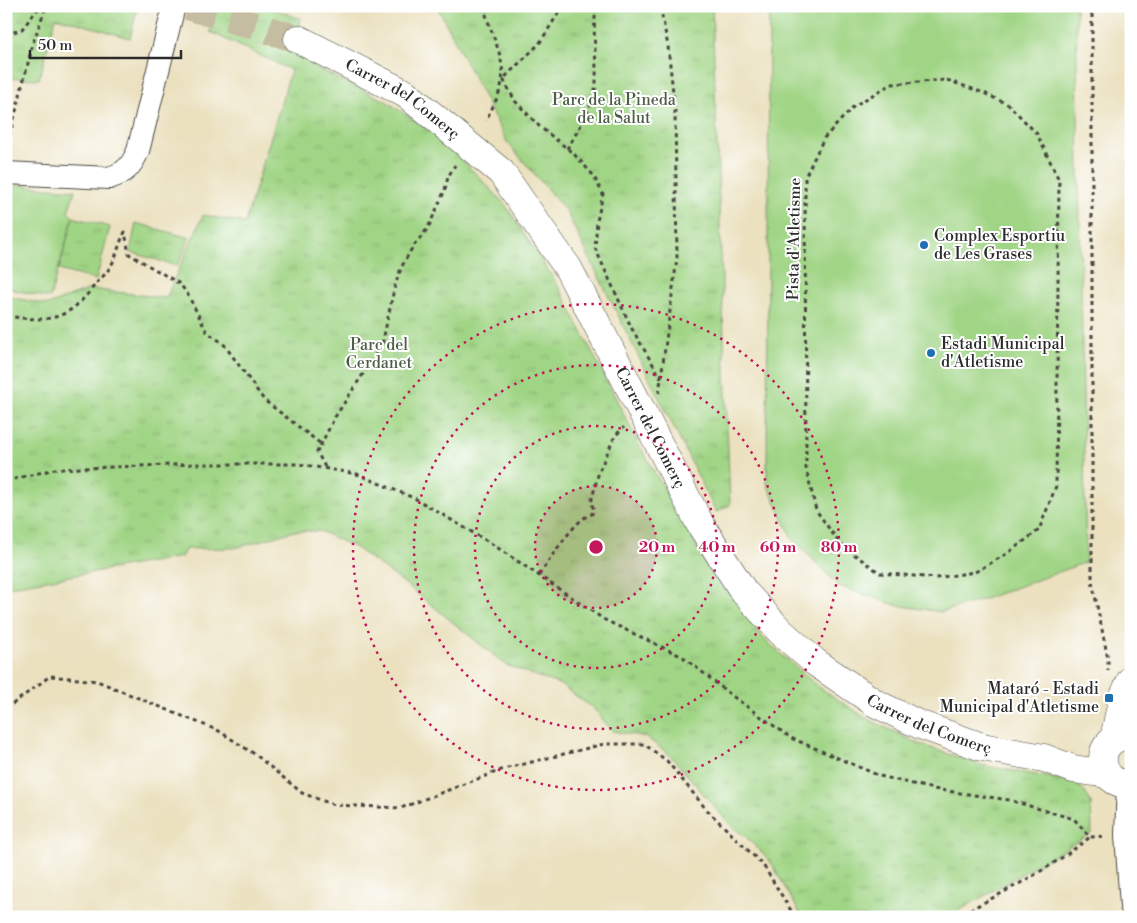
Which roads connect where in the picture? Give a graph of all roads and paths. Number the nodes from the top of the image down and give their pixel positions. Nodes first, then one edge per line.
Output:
1 (40, 6) edge
2 (46, 6) edge
3 (174, 6) edge
4 (484, 6) edge
5 (563, 6) edge
6 (597, 6) edge
7 (660, 6) edge
8 (1092, 6) edge
9 (6, 35) edge
10 (298, 39) tunnel mouth
11 (503, 79) junction
12 (486, 120) dead end
13 (567, 149) junction
14 (6, 151) edge
15 (459, 158) dead end
16 (6, 173) edge
17 (6, 316) edge
18 (661, 378) junction
19 (659, 395) dead end
20 (628, 423) dead end
21 (321, 444) junction
22 (325, 467) junction
23 (6, 482) edge
24 (880, 573) joint
25 (539, 575) junction
26 (1108, 659) dead end
27 (1131, 680) edge
28 (6, 709) edge
29 (1119, 761) edge
30 (1126, 834) junction
31 (1090, 837) junction
32 (1131, 906) edge
33 (795, 917) edge
34 (954, 917) edge

1 - 9 path
2 - 14 path
3 - 16 street
4 - 11 path
5 - 11 path
6 - 13 path
7 - 18 path
8 - 26 path
10 - 29 street, Carrer del Comerç
11 - 12 path
11 - 13 path
13 - 18 path
15 - 21 path
17 - 21 path
18 - 19 path
20 - 25 path
21 - 22 path
22 - 23 path
22 - 25 path
24 - 24 path, Pista d'Atletisme
25 - 31 path
27 - 29 street
28 - 33 path
29 - 30 street
30 - 31 path
30 - 32 street
31 - 34 path

